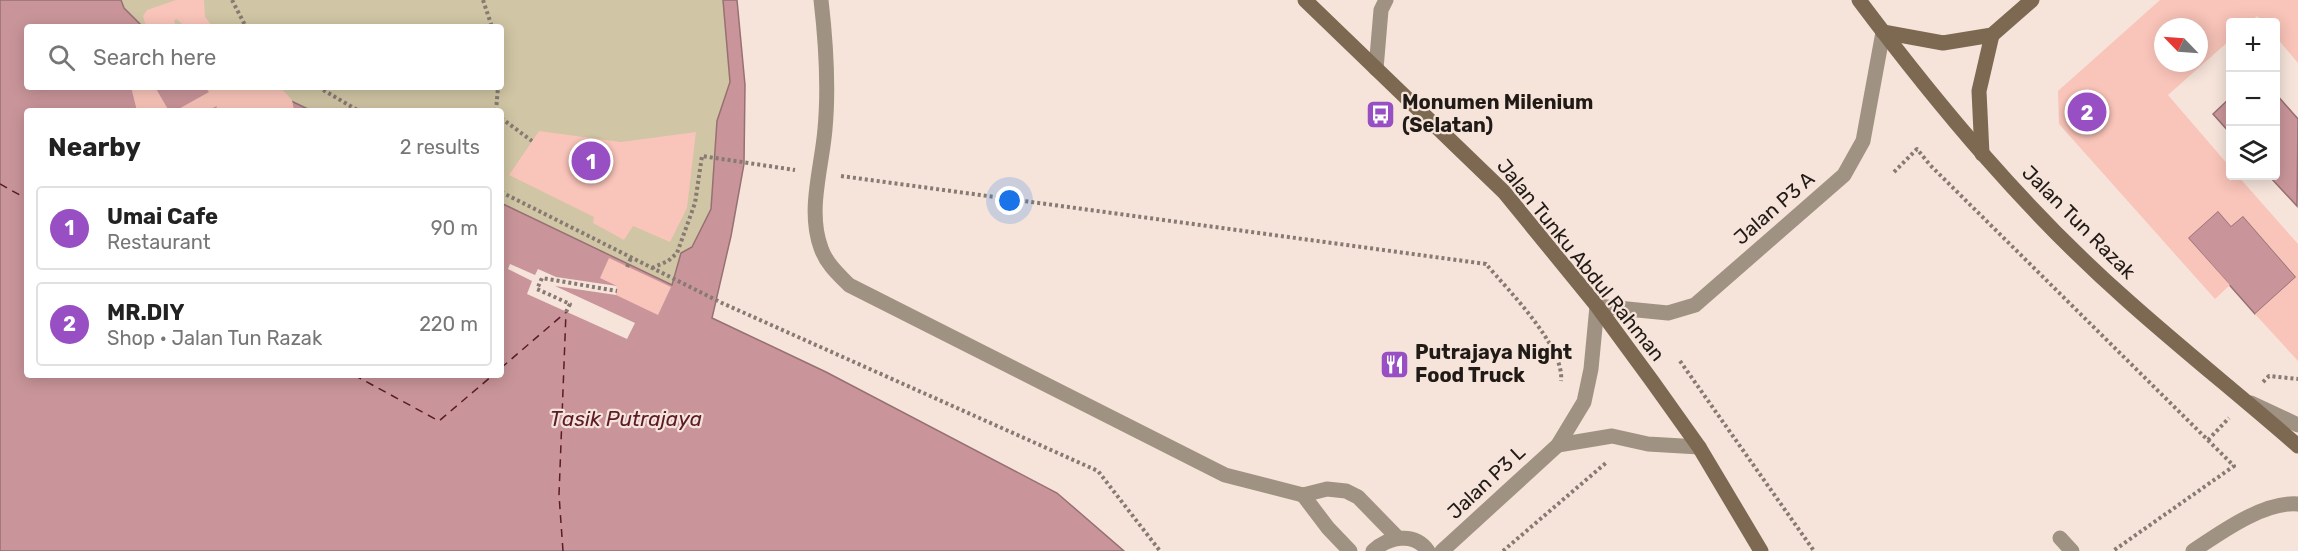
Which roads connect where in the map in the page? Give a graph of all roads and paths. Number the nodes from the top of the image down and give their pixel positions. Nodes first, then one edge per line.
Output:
1 (232, 0) edge
2 (483, 0) edge
3 (821, 0) edge
4 (1305, 0) edge
5 (1386, 0) edge
6 (1859, 0) edge
7 (2031, 0) edge
8 (244, 24) edge
9 (491, 24) edge
10 (1883, 32) junction
11 (1992, 35) junction
12 (1376, 69) junction
13 (323, 90) edge
14 (498, 90) edge
15 (353, 108) edge
16 (496, 108) edge
17 (504, 120) edge
18 (532, 141) dead end
19 (1982, 154) junction
20 (1894, 172) dead end
21 (819, 173) junction
22 (504, 194) edge
23 (631, 258) junction
24 (627, 267) dead end
25 (652, 268) junction
26 (616, 291) dead end
27 (1597, 306) junction
28 (566, 312) dead end
29 (1680, 361) dead end
30 (1560, 386) dead end
31 (2246, 400) junction
32 (2298, 425) edge
33 (1558, 445) junction
34 (2298, 446) edge
35 (1699, 447) junction
36 (1614, 456) dead end
37 (1303, 495) junction
38 (2298, 504) edge
39 (1397, 537) junction
40 (2060, 538) dead end
41 (1160, 551) edge
42 (1350, 551) edge
43 (1373, 551) edge
44 (1428, 551) edge
45 (1442, 551) edge
46 (1503, 551) edge
47 (1761, 551) edge
48 (1814, 551) edge
49 (2072, 551) edge
50 (2114, 551) edge
51 (2193, 551) edge

1 - 8 path
2 - 9 path
3 - 21 street
4 - 12 street, Jalan Tunku Abdul Rahman
5 - 12 street
6 - 10 street, Jalan Tun Razak
7 - 11 street
10 - 11 street
10 - 19 street, Jalan Tun Razak
10 - 27 street, Jalan P3 A
11 - 19 street
12 - 27 street, Jalan Tunku Abdul Rahman
13 - 15 path
14 - 16 path
17 - 18 path
19 - 31 street, Jalan Tun Razak
20 - 50 path
21 - 25 path
21 - 30 path
21 - 37 street
22 - 23 path
23 - 24 path
23 - 25 path
25 - 41 path
26 - 28 path
27 - 33 street, Jalan P3 L
27 - 35 street, Jalan Tunku Abdul Rahman
29 - 48 path
31 - 32 street
31 - 34 street, Jalan Tun Razak
33 - 35 street
33 - 45 street, Jalan P3 L
35 - 47 street, Jalan Tunku Abdul Rahman
36 - 46 path
37 - 39 street
37 - 42 street
38 - 51 street
39 - 43 street
39 - 44 street
40 - 49 street

